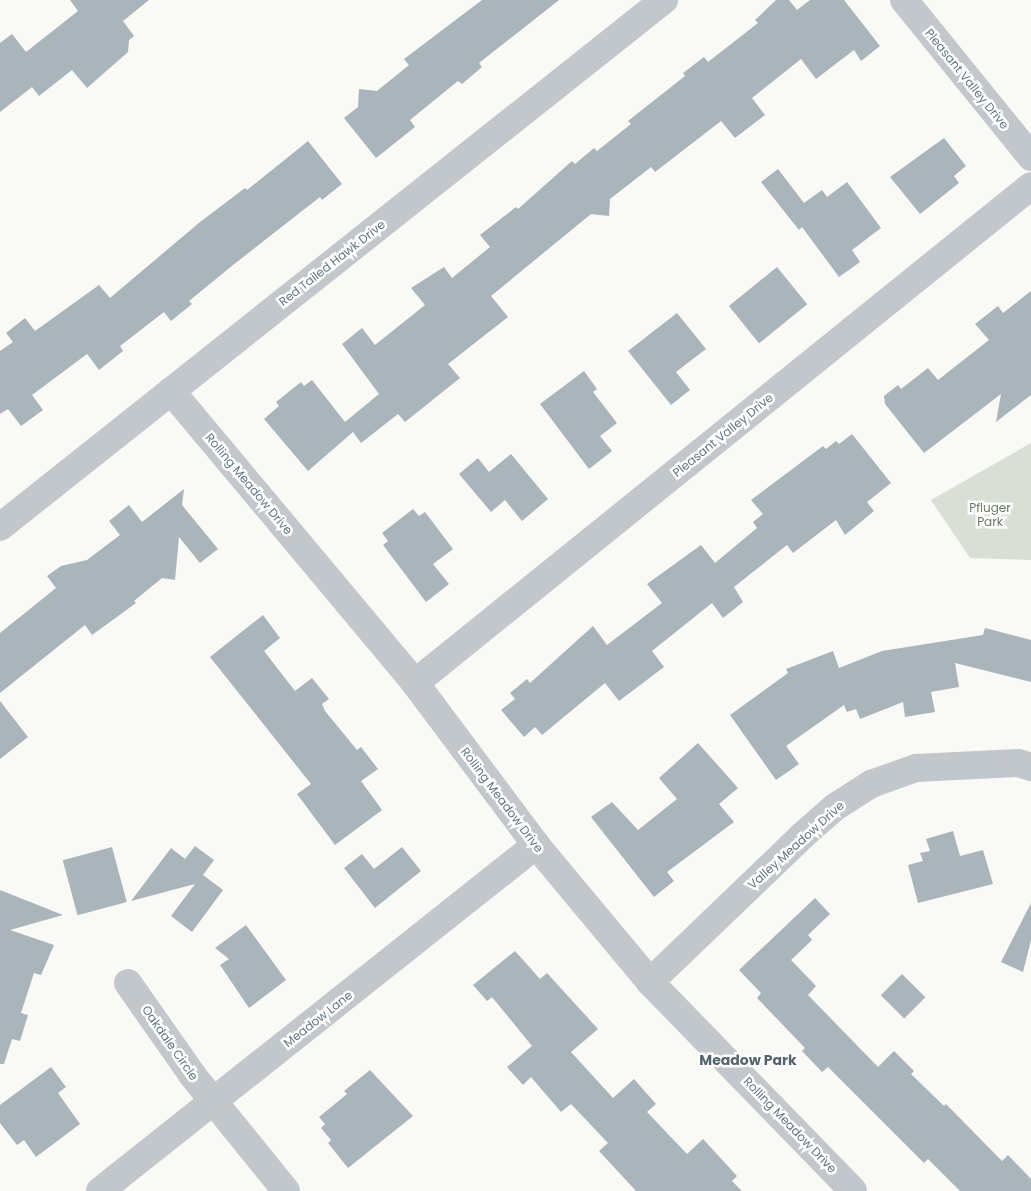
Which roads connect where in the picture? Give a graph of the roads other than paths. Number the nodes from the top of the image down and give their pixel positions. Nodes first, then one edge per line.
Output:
1 (664, 0) edge
2 (904, 0) edge
3 (1031, 157) edge
4 (1031, 186) edge
5 (171, 391) junction
6 (0, 527) edge
7 (415, 683) junction
8 (1031, 767) edge
9 (536, 846) junction
10 (650, 982) junction
11 (128, 983) dead end
12 (213, 1103) junction
13 (100, 1191) edge
14 (286, 1191) edge
15 (853, 1191) edge

1 - 5 street, Red Tailed Hawk Drive
2 - 3 street, Pleasant Valley Drive
4 - 7 street, Pleasant Valley Drive
5 - 6 street, Red Tailed Hawk Drive
5 - 7 street, Rolling Meadow Drive
7 - 9 street, Rolling Meadow Drive
8 - 10 street, Valley Meadow Drive
9 - 10 street, Rolling Meadow Drive
9 - 12 street, Meadow Lane
10 - 15 street, Rolling Meadow Drive
11 - 12 street, Oakdale Circle
12 - 13 street, Meadow Lane
12 - 14 street, Oakdale Circle

